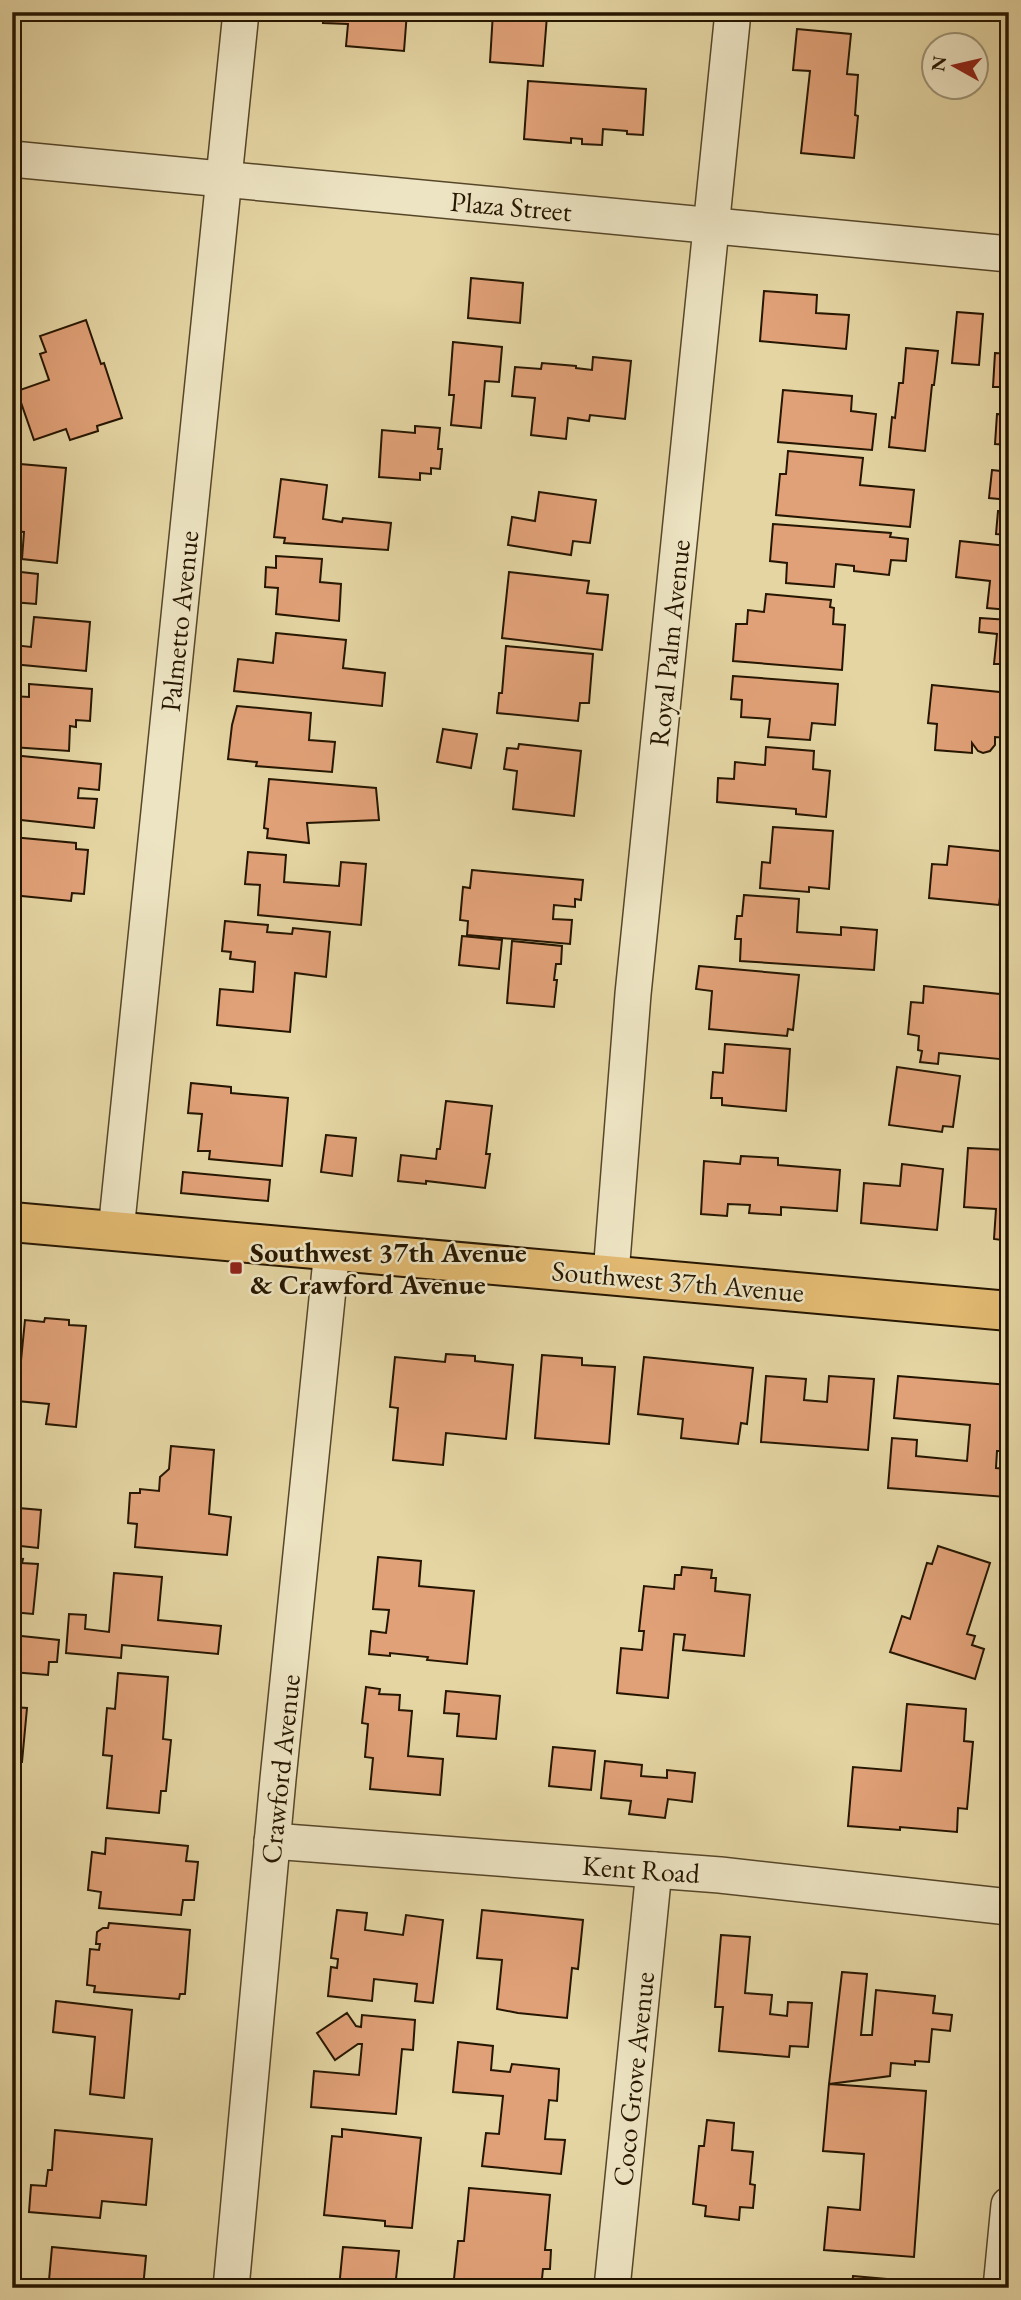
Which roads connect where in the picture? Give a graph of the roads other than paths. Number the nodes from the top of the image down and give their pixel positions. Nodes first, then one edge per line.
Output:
1 (241, 12) edge
2 (733, 12) edge
3 (12, 159) edge
4 (224, 179) junction
5 (712, 225) junction
6 (1009, 254) edge
7 (12, 1223) edge
8 (116, 1231) junction
9 (332, 1250) junction
10 (611, 1274) junction
11 (1009, 1311) edge
12 (272, 1841) junction
13 (654, 1870) junction
14 (1009, 1907) edge
15 (1009, 2206) edge
16 (231, 2288) edge
17 (612, 2288) edge
18 (1001, 2288) edge

1 - 4 street, Palmetto Avenue
2 - 5 street, Royal Palm Avenue
3 - 4 street, Plaza Street
4 - 5 street, Plaza Street
4 - 8 street, Palmetto Avenue
5 - 6 street, Plaza Street
5 - 10 street, Royal Palm Avenue
7 - 8 main road, Southwest 37th Avenue
8 - 9 main road, Southwest 37th Avenue
9 - 10 main road, Southwest 37th Avenue
9 - 12 street, Crawford Avenue
10 - 11 main road, Southwest 37th Avenue
12 - 13 street, Kent Road
12 - 16 street, Crawford Avenue
13 - 14 street, Kent Road
13 - 17 street, Coco Grove Avenue
15 - 18 street

